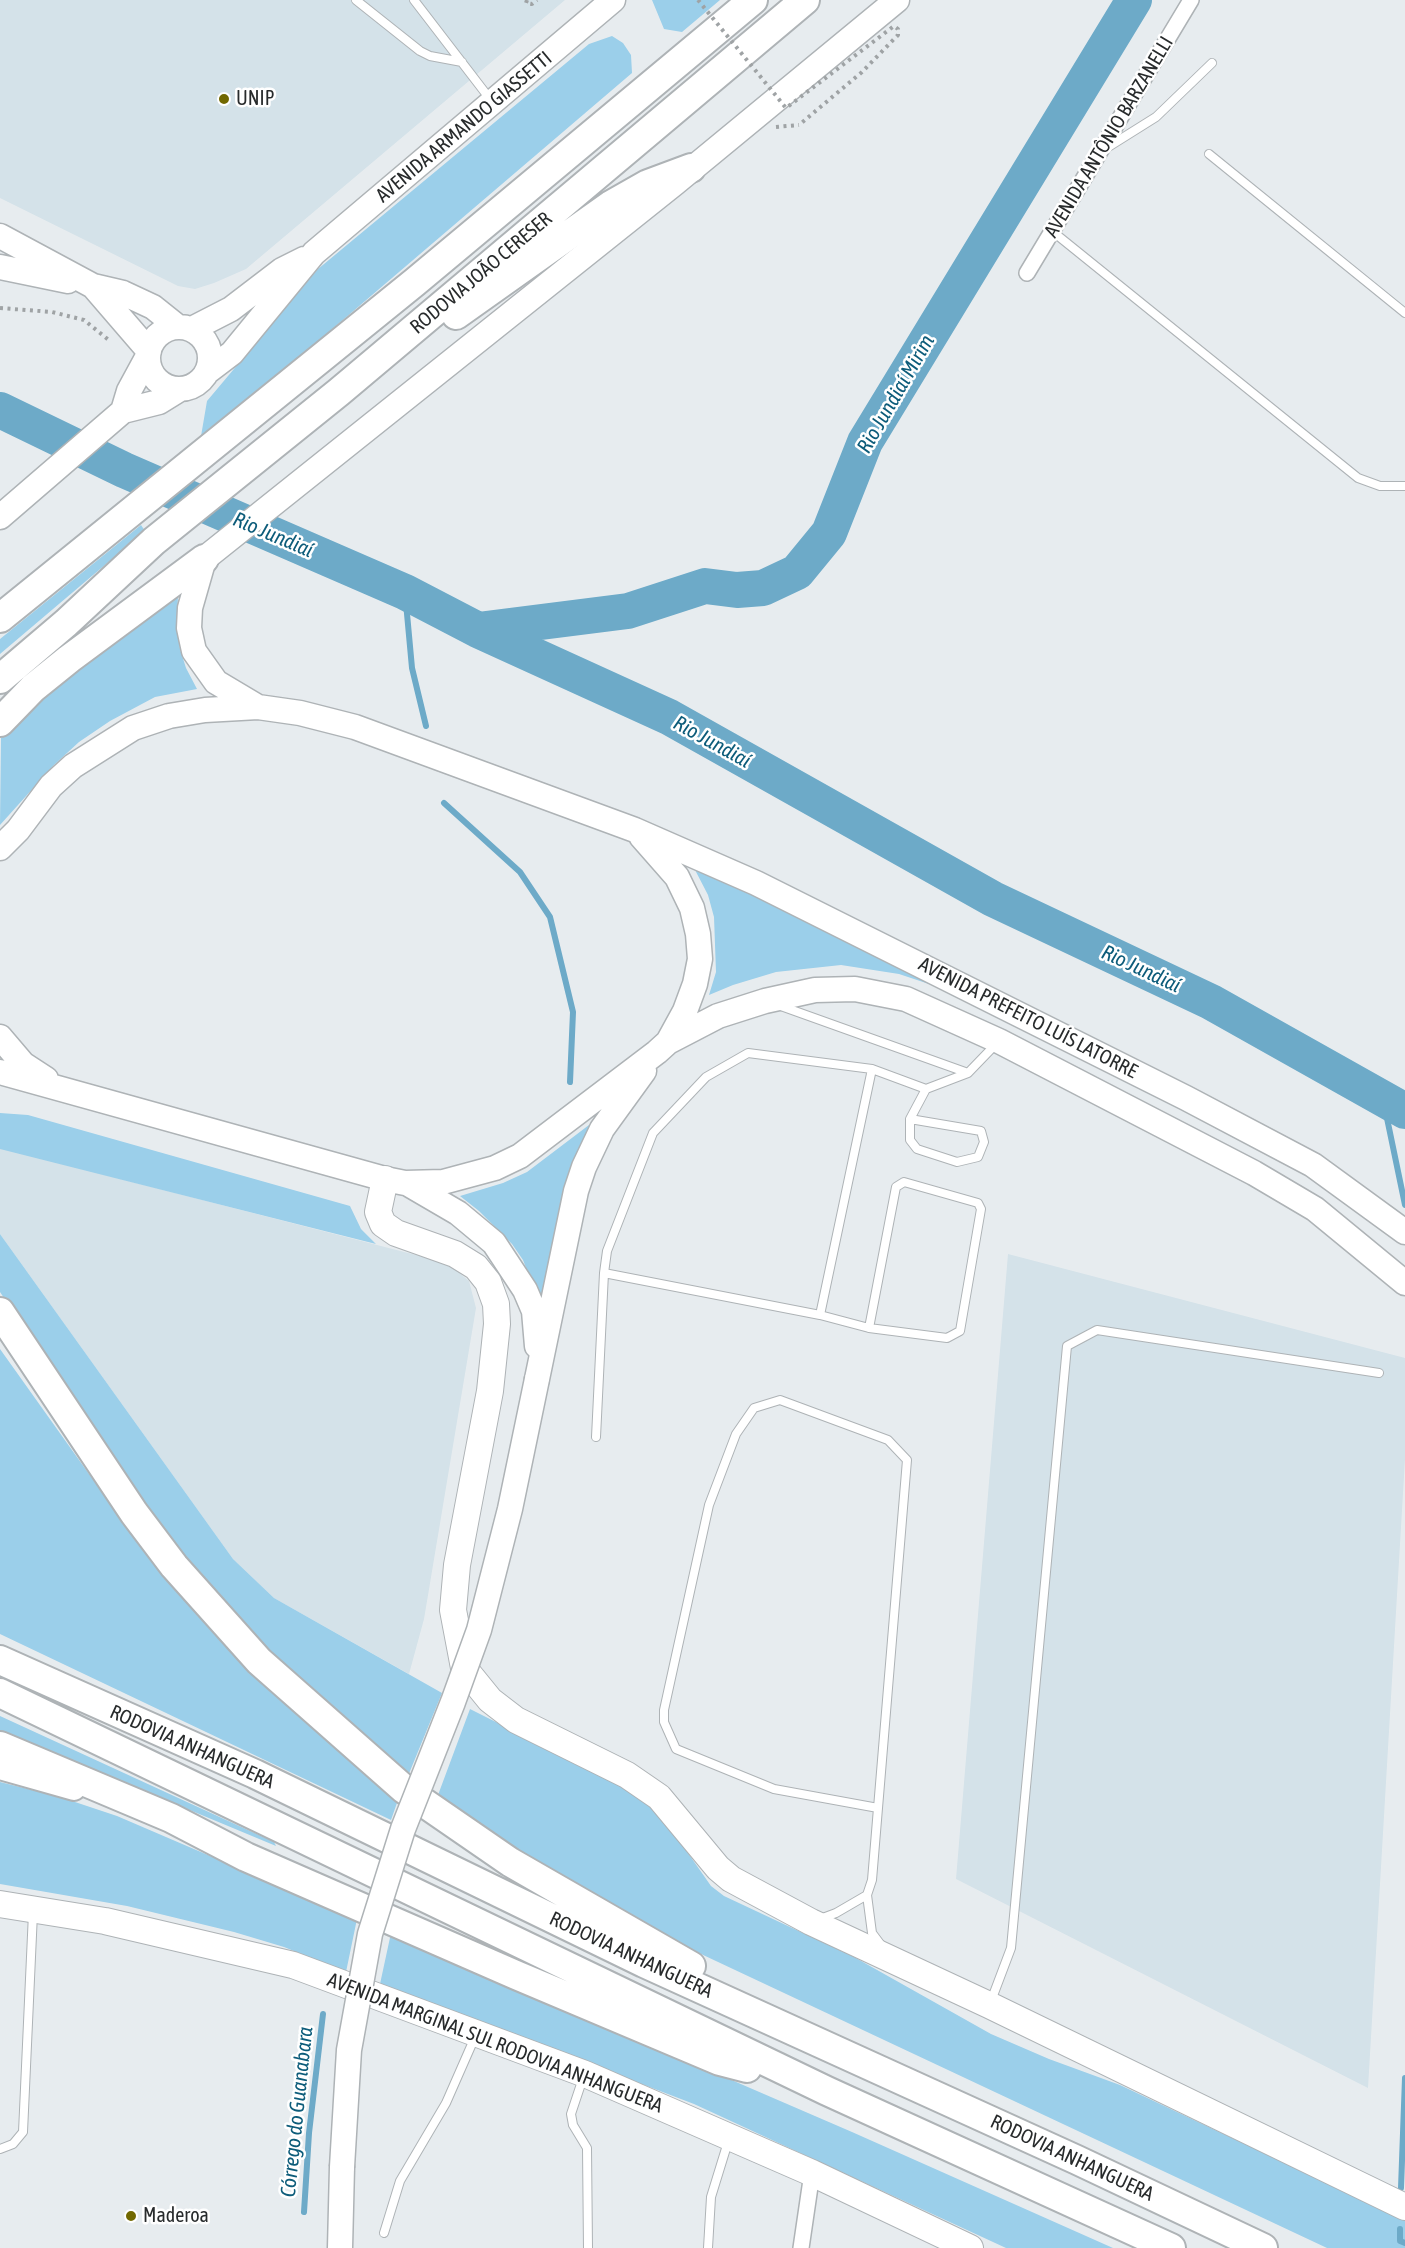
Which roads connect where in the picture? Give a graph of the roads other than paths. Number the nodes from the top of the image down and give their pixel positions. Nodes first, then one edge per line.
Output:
1 (356, 0) edge
2 (414, 0) edge
3 (614, 0) edge
4 (753, 0) edge
5 (805, 0) edge
6 (897, 0) edge
7 (1191, 0) edge
8 (462, 62) junction
9 (1212, 63) dead end
10 (493, 102) junction
11 (1099, 153) junction
12 (1209, 154) dead end
13 (691, 168) junction
14 (1052, 231) junction
15 (0, 236) edge
16 (314, 254) junction
17 (0, 267) edge
18 (1027, 273) dead end
19 (93, 286) junction
20 (1405, 313) edge
21 (185, 328) junction
22 (146, 358) junction
23 (207, 372) junction
24 (180, 389) junction
25 (339, 392) junction
26 (120, 413) junction
27 (1405, 486) edge
28 (5, 514) edge
29 (204, 559) junction
30 (0, 618) edge
31 (0, 679) edge
32 (258, 706) junction
33 (0, 722) edge
34 (18, 830) junction
35 (635, 830) junction
36 (0, 848) edge
37 (0, 861) edge
38 (765, 1001) junction
39 (0, 1037) edge
40 (999, 1041) junction
41 (663, 1047) junction
42 (872, 1068) junction
43 (0, 1072) edge
44 (968, 1072) junction
45 (61, 1088) junction
46 (926, 1089) junction
47 (910, 1119) junction
48 (395, 1181) junction
49 (1405, 1232) edge
50 (604, 1273) junction
51 (1405, 1283) edge
52 (0, 1312) edge
53 (820, 1315) junction
54 (869, 1328) junction
55 (9, 1329) edge
56 (1379, 1372) dead end
57 (537, 1379) junction
58 (596, 1437) dead end
59 (0, 1660) edge
60 (0, 1693) edge
61 (0, 1746) edge
62 (0, 1768) edge
63 (878, 1808) junction
64 (171, 1818) junction
65 (867, 1895) junction
66 (0, 1904) edge
67 (33, 1909) junction
68 (811, 1922) junction
69 (893, 1961) junction
70 (989, 2005) junction
71 (477, 2033) junction
72 (838, 2051) junction
73 (585, 2074) junction
74 (827, 2091) junction
75 (729, 2137) junction
76 (0, 2149) edge
77 (812, 2173) junction
78 (1405, 2208) edge
79 (384, 2233) dead end
80 (340, 2248) edge
81 (588, 2248) edge
82 (708, 2248) edge
83 (801, 2248) edge
84 (970, 2248) edge
85 (1171, 2248) edge
86 (1263, 2248) edge

1 - 8 lane
2 - 8 lane
3 - 10 main road, AVENIDA ARMANDO GIASSETTI
4 - 30 highway, RODOVIA JOÃO CERESER
5 - 25 highway, RODOVIA JOÃO CERESER
6 - 13 main road
7 - 11 street, AVENIDA ANTÔNIO BARZANELLI
8 - 10 lane
9 - 11 lane
10 - 16 main road, AVENIDA ARMANDO GIASSETTI
11 - 14 street, AVENIDA ANTÔNIO BARZANELLI
12 - 20 lane
13 - 25 highway
13 - 29 main road
14 - 18 street, AVENIDA ANTÔNIO BARZANELLI
14 - 27 lane
15 - 19 main road
16 - 21 main road, AVENIDA ARMANDO GIASSETTI
16 - 23 main road, AVENIDA ARMANDO GIASSETTI
17 - 19 main road
19 - 21 main road
19 - 22 main road
21 - 22 main road
21 - 23 main road
22 - 24 main road
22 - 26 main road
23 - 24 main road
24 - 26 main road
25 - 31 highway, RODOVIA JOÃO CERESER
26 - 28 main road
29 - 32 main road
29 - 33 highway
32 - 34 main road
32 - 35 main road, AVENIDA PREFEITO LUÍS LATORRE
34 - 36 main road
34 - 37 main road
35 - 41 main road
35 - 49 main road, AVENIDA PREFEITO LUÍS LATORRE
38 - 40 main road, AVENIDA PREFEITO LUÍS LATORRE
38 - 41 main road, AVENIDA PREFEITO LUÍS LATORRE
38 - 44 lane
39 - 45 main road
40 - 44 lane
40 - 51 main road, AVENIDA PREFEITO LUÍS LATORRE
41 - 48 main road, AVENIDA PREFEITO LUÍS LATORRE
41 - 57 main road
42 - 46 lane
42 - 50 lane
42 - 53 lane
43 - 45 main road
44 - 46 lane
45 - 48 main road
46 - 47 lane
47 - 47 lane
48 - 57 main road
48 - 68 highway
50 - 53 lane
50 - 58 lane
52 - 55 highway
53 - 54 lane
54 - 54 lane
55 - 72 highway
56 - 70 lane
57 - 80 main road, bridge
59 - 72 highway, RODOVIA ANHANGUERA
60 - 74 highway, RODOVIA ANHANGUERA
61 - 64 highway
62 - 64 main road
63 - 63 lane
63 - 65 lane
64 - 74 highway
65 - 68 lane
65 - 69 lane
66 - 67 highway, AVENIDA MARGINAL SUL RODOVIA ANHANGUERA
67 - 71 highway, AVENIDA MARGINAL SUL RODOVIA ANHANGUERA
67 - 76 lane
68 - 69 highway
69 - 70 highway
70 - 78 highway
71 - 73 highway, AVENIDA MARGINAL SUL RODOVIA ANHANGUERA
71 - 79 lane
72 - 86 highway, RODOVIA ANHANGUERA
73 - 75 highway, AVENIDA MARGINAL SUL RODOVIA ANHANGUERA
73 - 81 lane
74 - 85 highway, RODOVIA ANHANGUERA
75 - 77 highway, AVENIDA MARGINAL SUL RODOVIA ANHANGUERA
75 - 82 lane
77 - 83 street
77 - 84 highway, AVENIDA MARGINAL SUL RODOVIA ANHANGUERA

